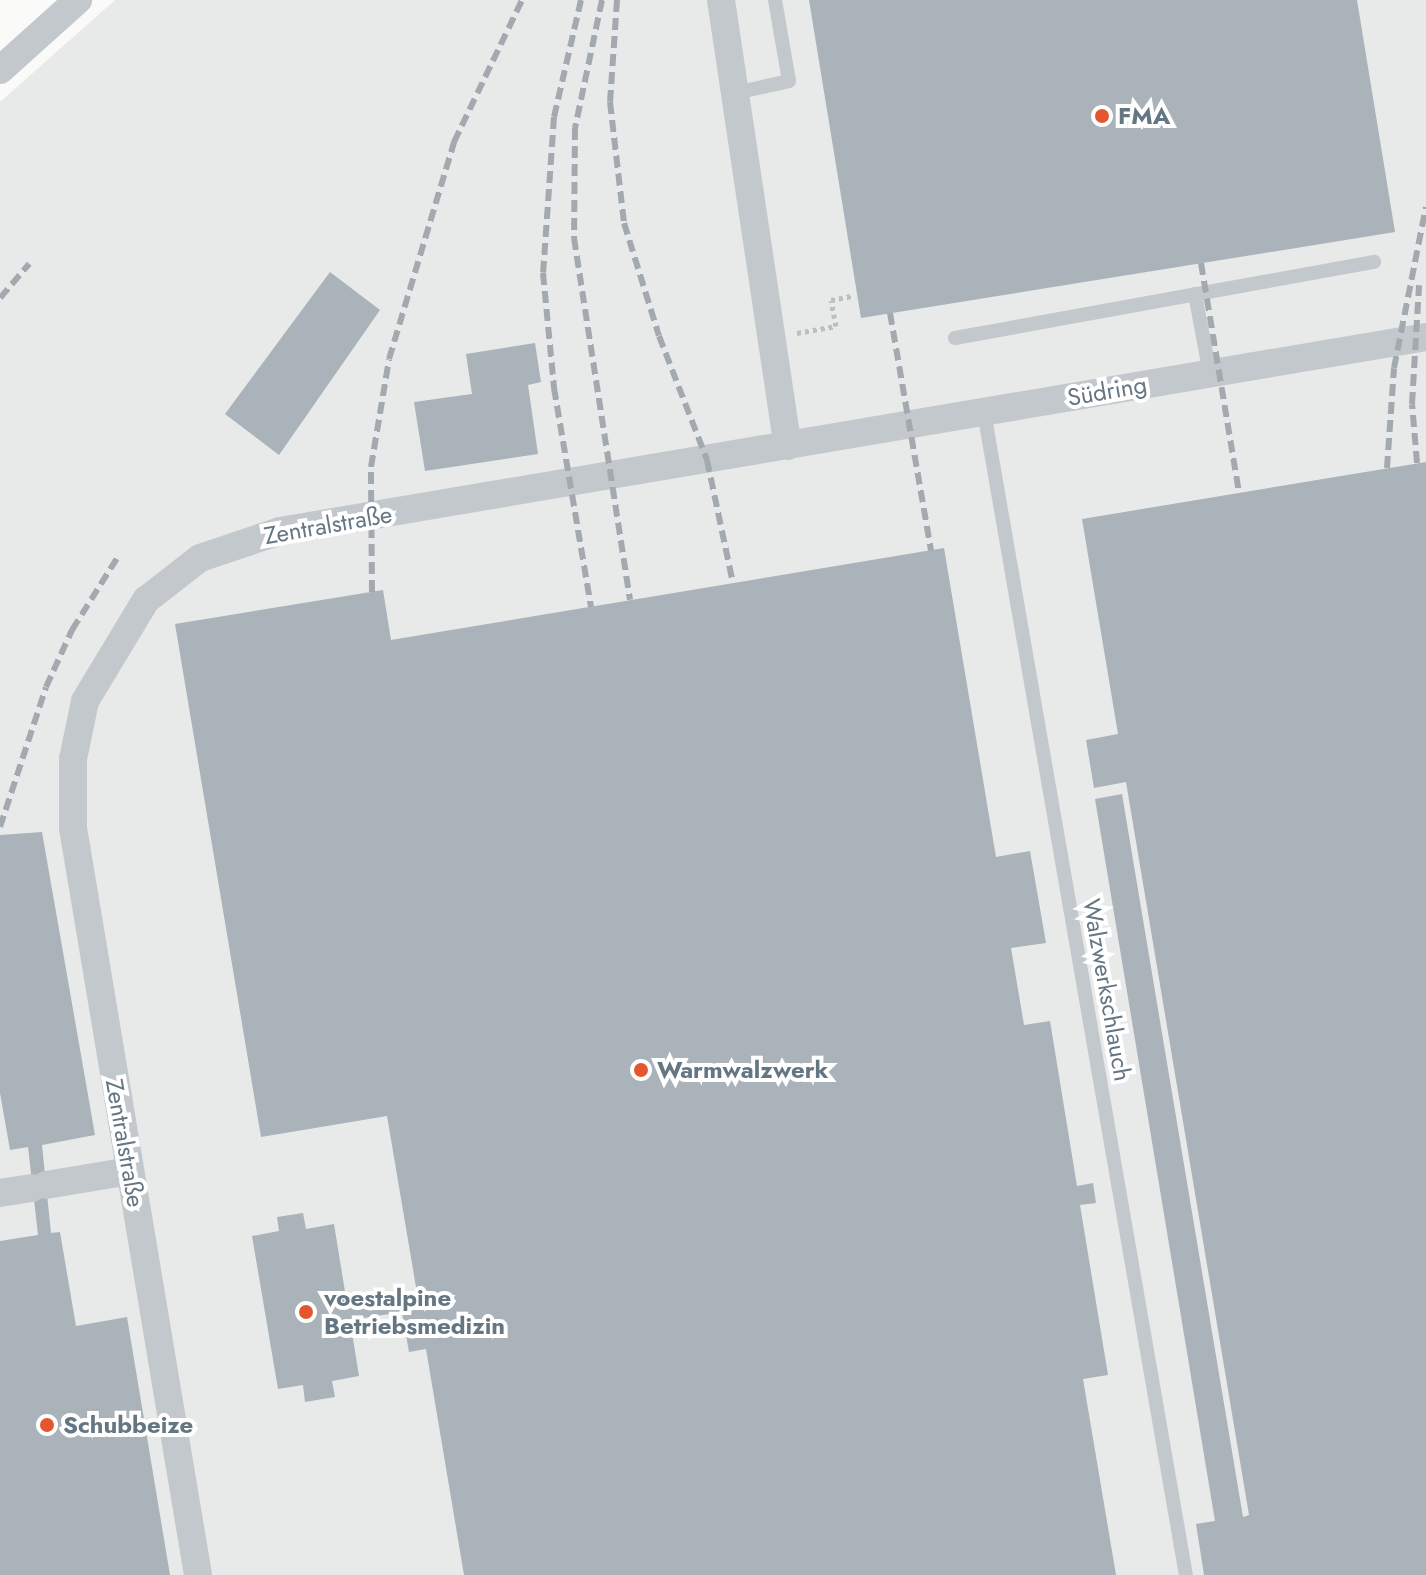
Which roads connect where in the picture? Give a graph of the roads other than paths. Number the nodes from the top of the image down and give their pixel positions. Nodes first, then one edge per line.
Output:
1 (78, 0) edge
2 (721, 0) edge
3 (775, 0) edge
4 (0, 70) edge
5 (735, 93) junction
6 (1374, 262) dead end
7 (1195, 294) junction
8 (1426, 337) edge
9 (955, 338) dead end
10 (1210, 374) junction
11 (984, 412) junction
12 (788, 446) junction
13 (130, 1171) junction
14 (0, 1193) edge
15 (198, 1575) edge
16 (1186, 1575) edge

1 - 4 street
2 - 5 street
3 - 5 lane
5 - 12 street
6 - 7 lane
7 - 9 lane
7 - 10 lane
8 - 10 street, Südring
10 - 11 street, Südring
11 - 12 street, Südring
11 - 16 lane, Walzwerkschlauch
12 - 13 street, Zentralstraße
13 - 14 street
13 - 15 street, Zentralstraße

